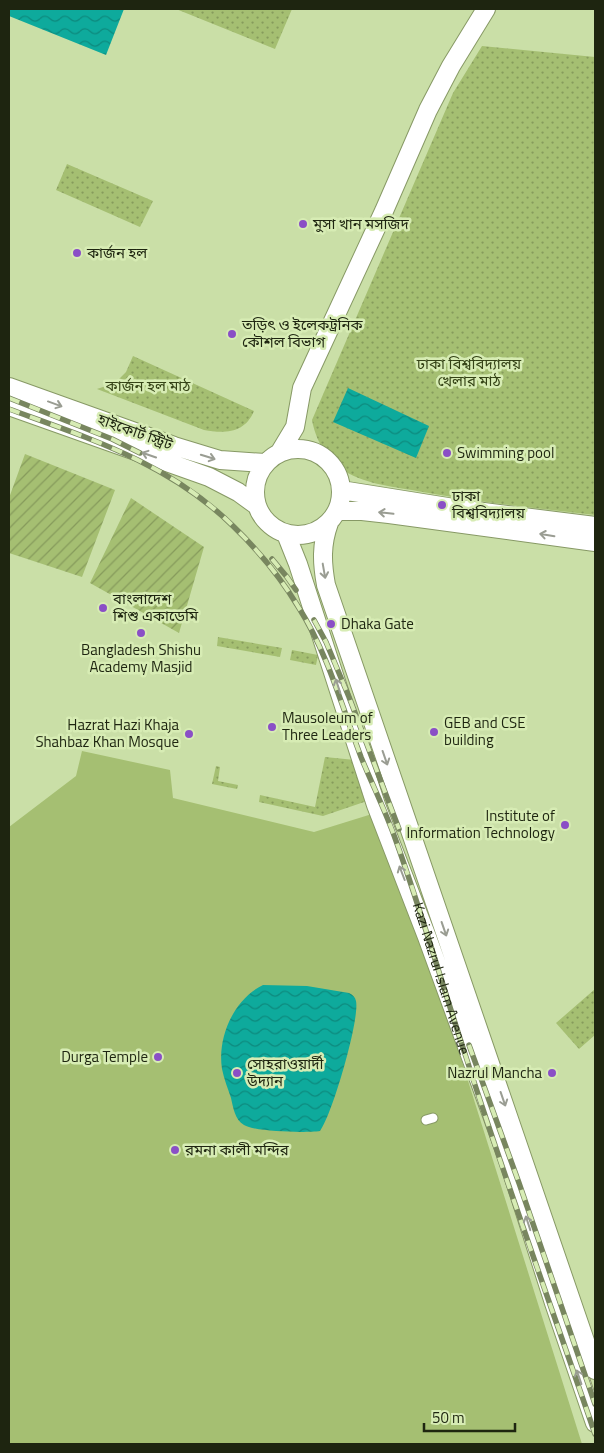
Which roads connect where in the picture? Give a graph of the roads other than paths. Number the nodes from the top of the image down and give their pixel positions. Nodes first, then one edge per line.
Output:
1 (486, 9) edge
2 (9, 387) edge
3 (9, 406) edge
4 (295, 427) junction
5 (305, 450) junction
6 (280, 452) junction
7 (265, 463) junction
8 (341, 490) junction
9 (256, 505) junction
10 (333, 517) junction
11 (595, 526) edge
12 (286, 534) junction
13 (595, 542) edge
14 (474, 1042) junction
15 (516, 1160) junction
16 (595, 1370) edge
17 (595, 1423) edge

1 - 4 main road
2 -> 7 main road, হাইকোর্ট স্ট্রিট
9 -> 3 main road, হাইকোর্ট স্ট্রিট
4 - 5 main road
4 - 6 main road
5 - 6 main road
5 - 8 main road
6 - 7 main road
7 - 9 main road
8 - 10 main road
8 - 11 main road
9 - 12 main road
10 - 12 main road
13 -> 10 main road
10 -> 14 main road, Kazi Nazrul Islam Avenue
14 -> 12 main road, Kazi Nazrul Islam Avenue
14 - 15 main road, Kazi Nazrul Islam Avenue
15 - 16 main road, Kazi Nazrul Islam Avenue
17 -> 15 main road, Kazi Nazrul Islam Avenue

